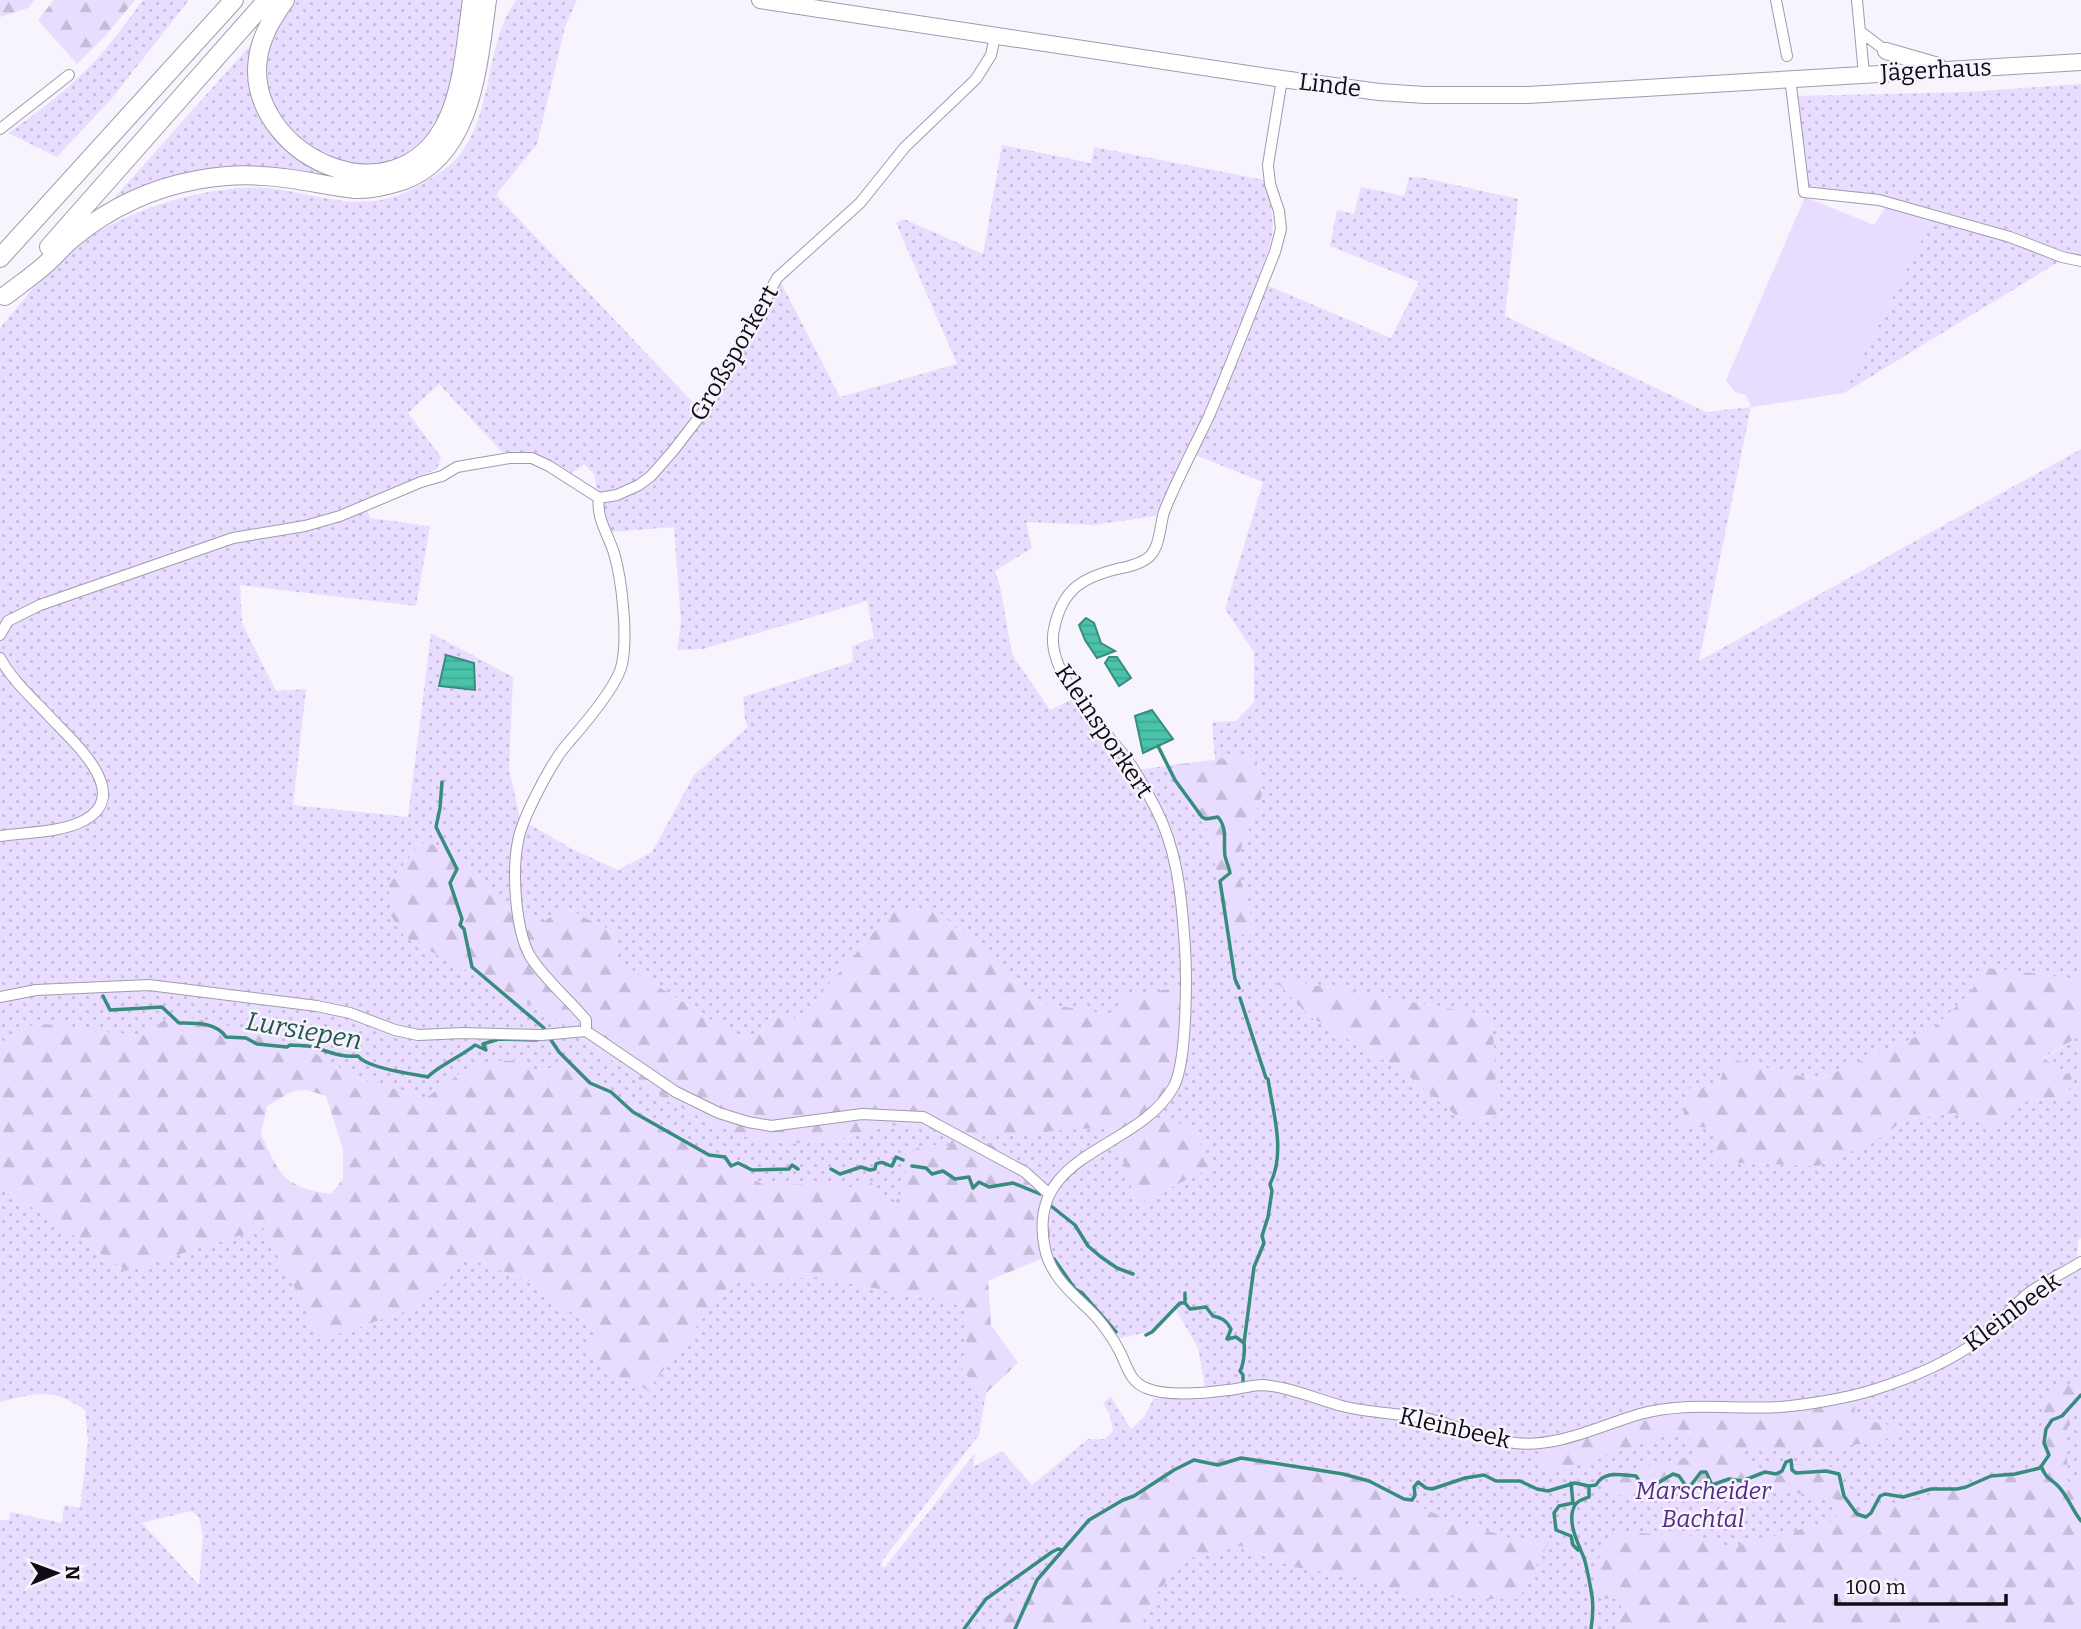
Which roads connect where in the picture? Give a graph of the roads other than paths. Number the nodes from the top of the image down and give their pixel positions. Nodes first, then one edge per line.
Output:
1 (234, 0) edge
2 (267, 0) edge
3 (285, 0) edge
4 (496, 0) edge
5 (760, 0) edge
6 (1776, 0) edge
7 (1857, 0) edge
8 (477, 4) edge
9 (1861, 32) junction
10 (995, 36) junction
11 (1886, 51) joint
12 (1787, 56) dead end
13 (2081, 62) edge
14 (1947, 69) junction
15 (1864, 74) junction
16 (69, 75) dead end
17 (1790, 77) junction
18 (1282, 79) junction
19 (0, 128) edge
20 (0, 258) edge
21 (2081, 261) edge
22 (3, 299) edge
23 (599, 498) junction
24 (0, 635) edge
25 (0, 659) edge
26 (0, 836) edge
27 (0, 997) edge
28 (586, 1031) junction
29 (1048, 1193) junction
30 (2081, 1262) edge

1 - 20 highway
2 - 22 highway
3 - 8 highway
4 - 8 highway
5 - 10 main road, Linde
6 - 12 street
7 - 9 street
8 - 22 highway
9 - 11 street
9 - 15 street
10 - 18 main road, Linde
10 - 23 street, Großsporkert
11 - 14 main road
13 - 14 main road, Jägerhaus
14 - 15 main road, Jägerhaus
15 - 17 main road, Jägerhaus
16 - 19 street
17 - 18 main road, Linde
17 - 21 street
18 - 29 street, Kleinsporkert
23 - 24 street
23 - 28 street
25 - 26 street
27 - 28 street
28 - 29 street
29 - 30 street, Kleinbeek

